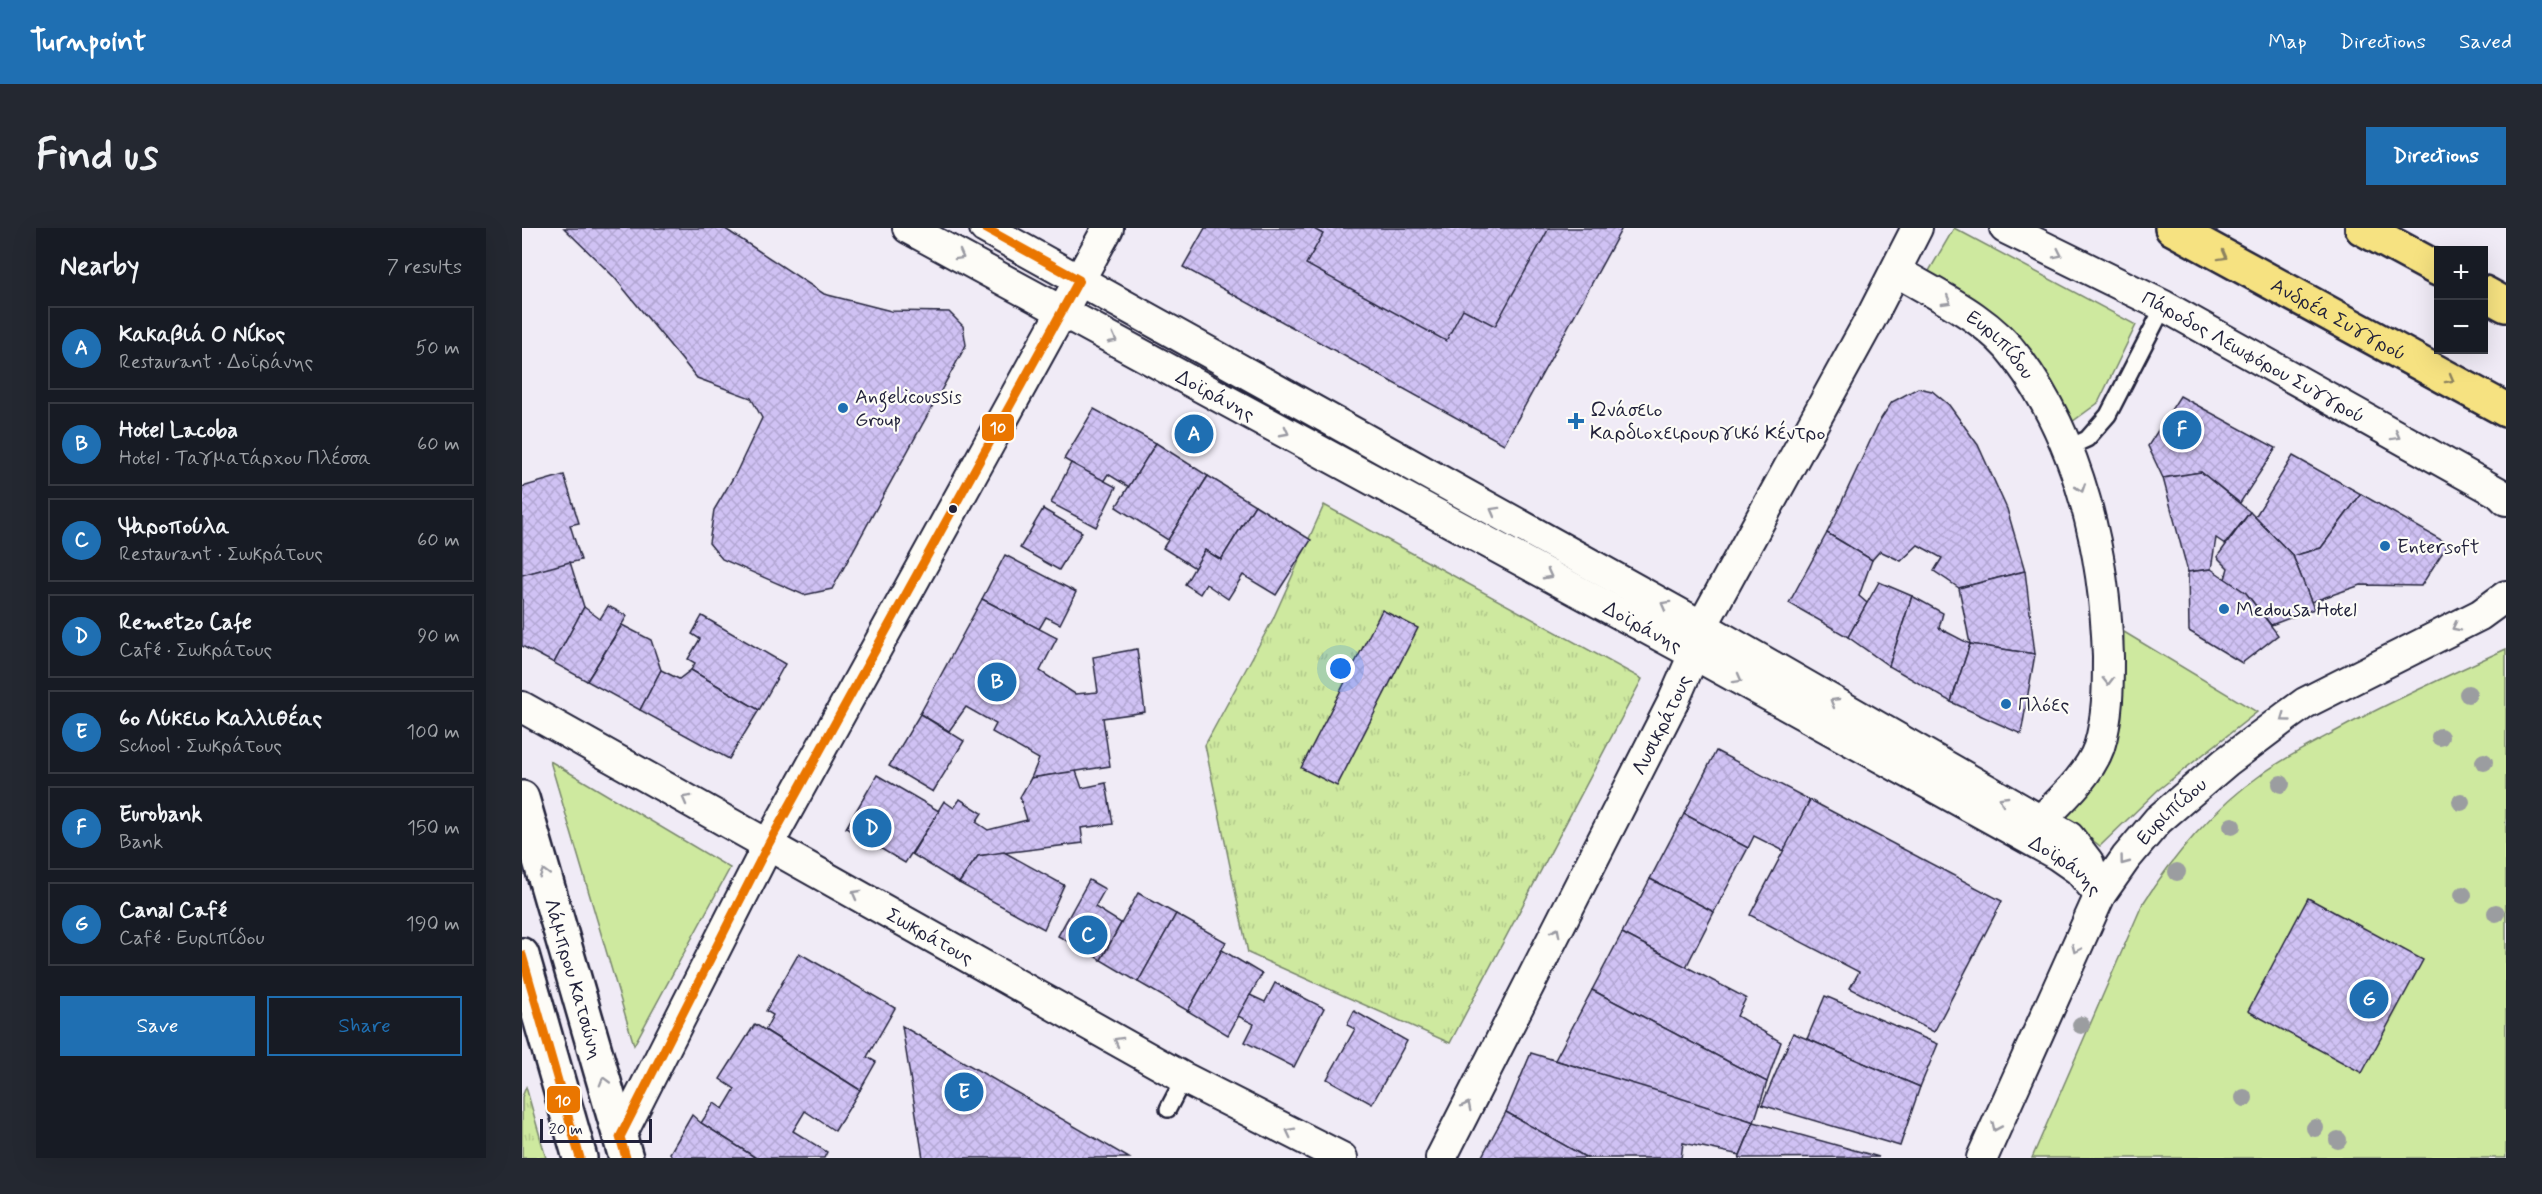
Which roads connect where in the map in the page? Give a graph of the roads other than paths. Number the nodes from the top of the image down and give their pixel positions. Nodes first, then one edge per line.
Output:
1 (908, 228) edge
2 (984, 228) edge
3 (1107, 228) edge
4 (1917, 228) edge
5 (2006, 228) edge
6 (2172, 228) edge
7 (2362, 228) edge
8 (2434, 266) edge
9 (1896, 271) junction
10 (1078, 280) junction
11 (2488, 295) edge
12 (2506, 305) edge
13 (2164, 306) junction
14 (1062, 311) junction
15 (2506, 410) edge
16 (2067, 448) junction
17 (2503, 497) edge
18 (2506, 596) edge
19 (1702, 626) junction
20 (1694, 654) junction
21 (522, 707) edge
22 (522, 798) edge
23 (2040, 821) junction
24 (768, 845) junction
25 (2100, 895) junction
26 (522, 955) edge
27 (1184, 1078) junction
28 (1168, 1109) dead end
29 (623, 1147) edge
30 (580, 1158) edge
31 (1342, 1158) edge
32 (1441, 1158) edge
33 (1982, 1158) edge

1 -> 14 street, Δοϊράνης
2 - 10 street, Δοϊράνης
3 - 10 street
4 - 9 street, Λυσικράτους
5 -> 13 street, Πάροδος Λεωφόρου Συγγρού
6 -> 15 highway, Ανδρέα Συγγρού
7 - 8 highway
9 -> 16 street, Ευριπίδου
9 - 19 street, Λυσικράτους
10 - 14 street
19 -> 10 street, Δοϊράνης
11 - 12 highway
13 - 16 lane
13 -> 17 street, Πάροδος Λεωφόρου Συγγρού
14 -> 20 street, Δοϊράνης
14 - 24 street
16 -> 23 street, Ευριπίδου
18 -> 25 street, Ευριπίδου
19 - 20 street, Λυσικράτους
23 -> 19 street, Δοϊράνης
20 -> 25 street, Δοϊράνης
32 -> 20 street, Λυσικράτους
24 -> 21 street, Σωκράτους
29 -> 22 main road, Λάμπρου Κατσώνη
23 - 25 street, Δοϊράνης
27 -> 24 street, Σωκράτους
24 - 29 street
25 -> 33 street, Ευριπίδου
26 - 30 main road
27 - 28 lane
31 -> 27 street, Σωκράτους

